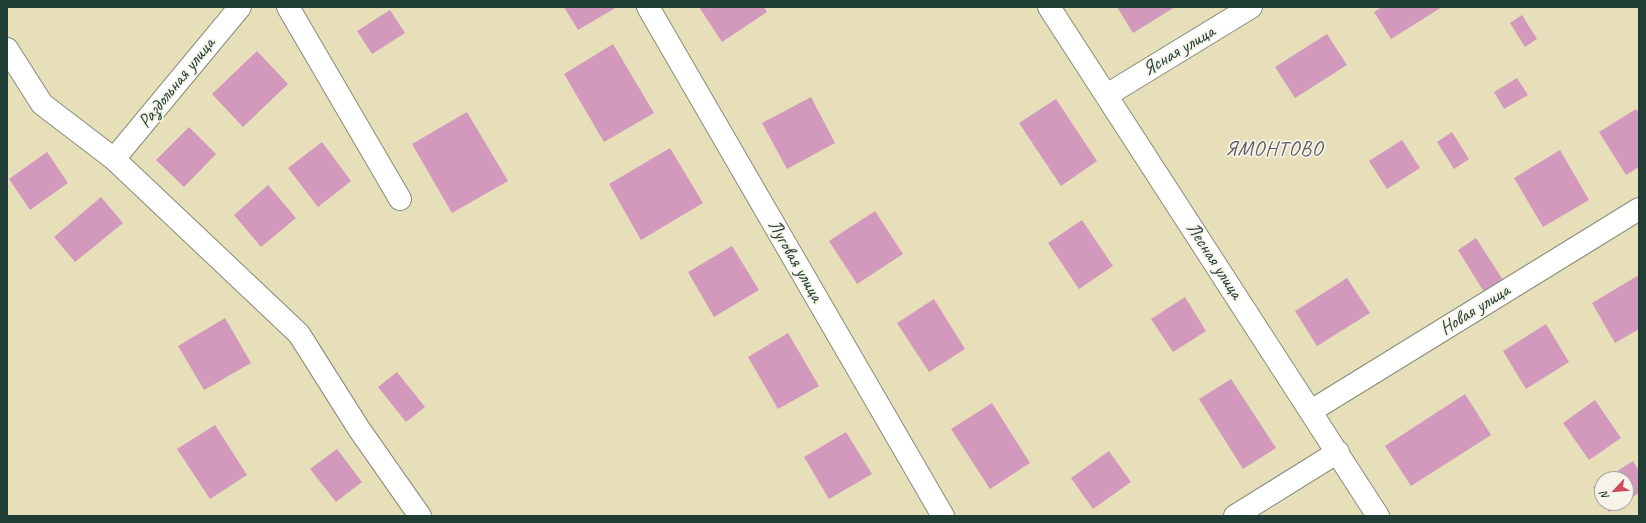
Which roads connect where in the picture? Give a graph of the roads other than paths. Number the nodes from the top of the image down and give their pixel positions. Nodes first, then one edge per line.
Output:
1 (240, 7) edge
2 (288, 7) edge
3 (648, 7) edge
4 (1049, 7) edge
5 (1251, 7) edge
6 (7, 50) edge
7 (1107, 95) junction
8 (114, 159) junction
9 (400, 200) dead end
10 (1639, 209) edge
11 (1311, 411) junction
12 (1338, 452) junction
13 (420, 516) edge
14 (943, 516) edge
15 (1235, 516) edge
16 (1378, 516) edge

1 - 8 street, Раздольная улица
2 - 9 street
3 - 14 street, Луговая улица
4 - 7 street, Лесная улица
5 - 7 street, Ясная улица
6 - 8 street
7 - 11 street, Лесная улица
8 - 13 street
10 - 11 street, Новая улица
11 - 12 street, Лесная улица
12 - 15 street
12 - 16 street, Лесная улица

